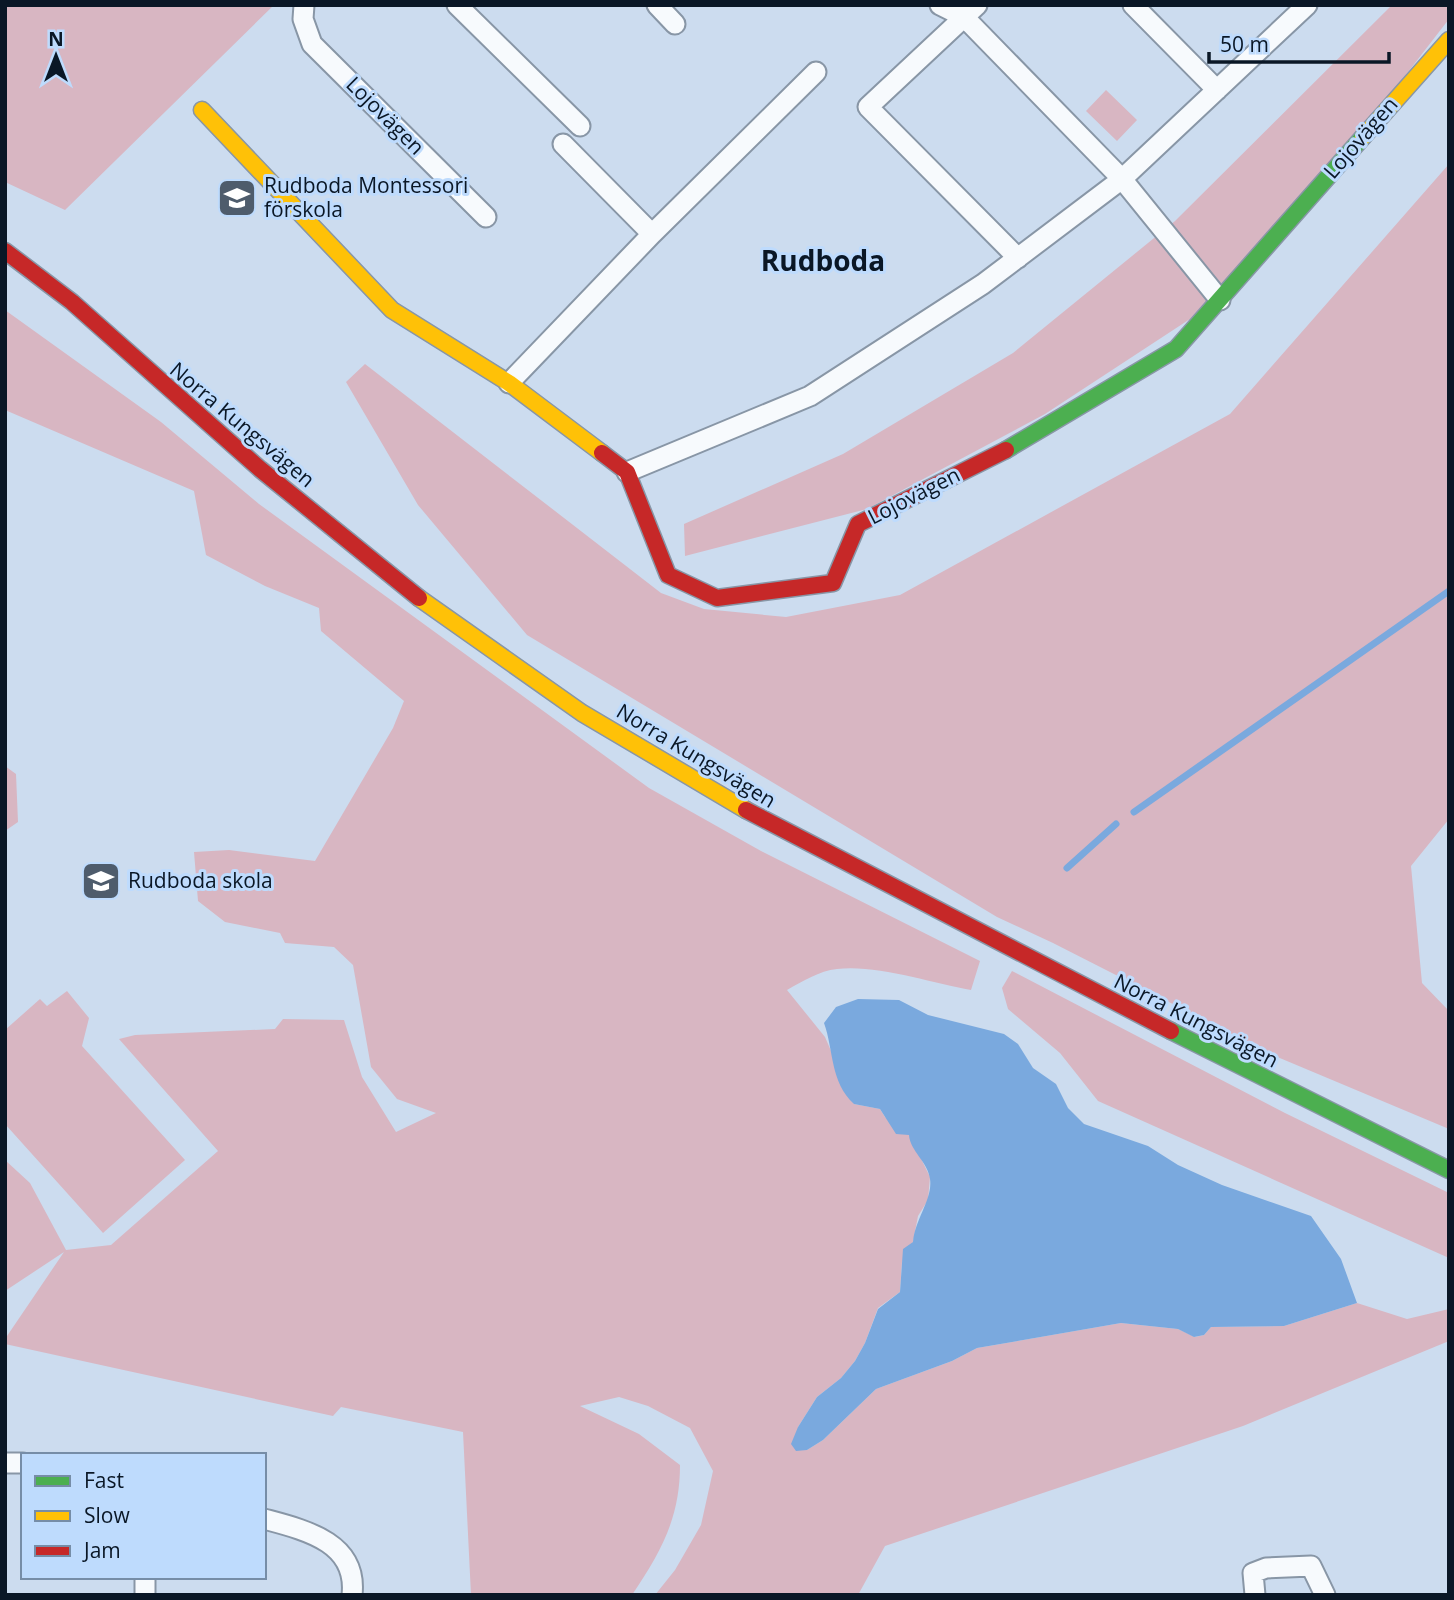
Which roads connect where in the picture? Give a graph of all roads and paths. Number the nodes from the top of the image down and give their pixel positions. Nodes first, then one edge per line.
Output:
1 (304, 5) edge
2 (457, 5) edge
3 (657, 5) edge
4 (940, 5) edge
5 (1133, 5) edge
6 (1307, 5) edge
7 (971, 11) edge
8 (675, 24) dead end
9 (1449, 40) edge
10 (816, 72) dead end
11 (1217, 90) junction
12 (202, 110) dead end
13 (580, 126) dead end
14 (563, 144) dead end
15 (1122, 179) junction
16 (486, 217) dead end
17 (652, 234) junction
18 (5, 251) edge
19 (1018, 258) junction
20 (1220, 300) junction
21 (509, 383) junction
22 (627, 472) junction
23 (1449, 1170) edge
24 (266, 1520) edge
25 (352, 1595) edge
26 (1255, 1595) edge
27 (1325, 1595) edge

1 - 16 street, Lojovägen
2 - 13 street
3 - 8 street
4 - 7 street
5 - 11 street
6 - 11 street
7 - 15 street
7 - 19 street
9 - 20 main road, Lojovägen
10 - 17 street
11 - 15 street
12 - 21 main road
14 - 17 street
15 - 19 street
15 - 20 street
17 - 21 street
18 - 23 main road, Norra Kungsvägen
19 - 22 street
20 - 22 main road, Lojovägen
21 - 22 main road
24 - 25 street
26 - 27 street

